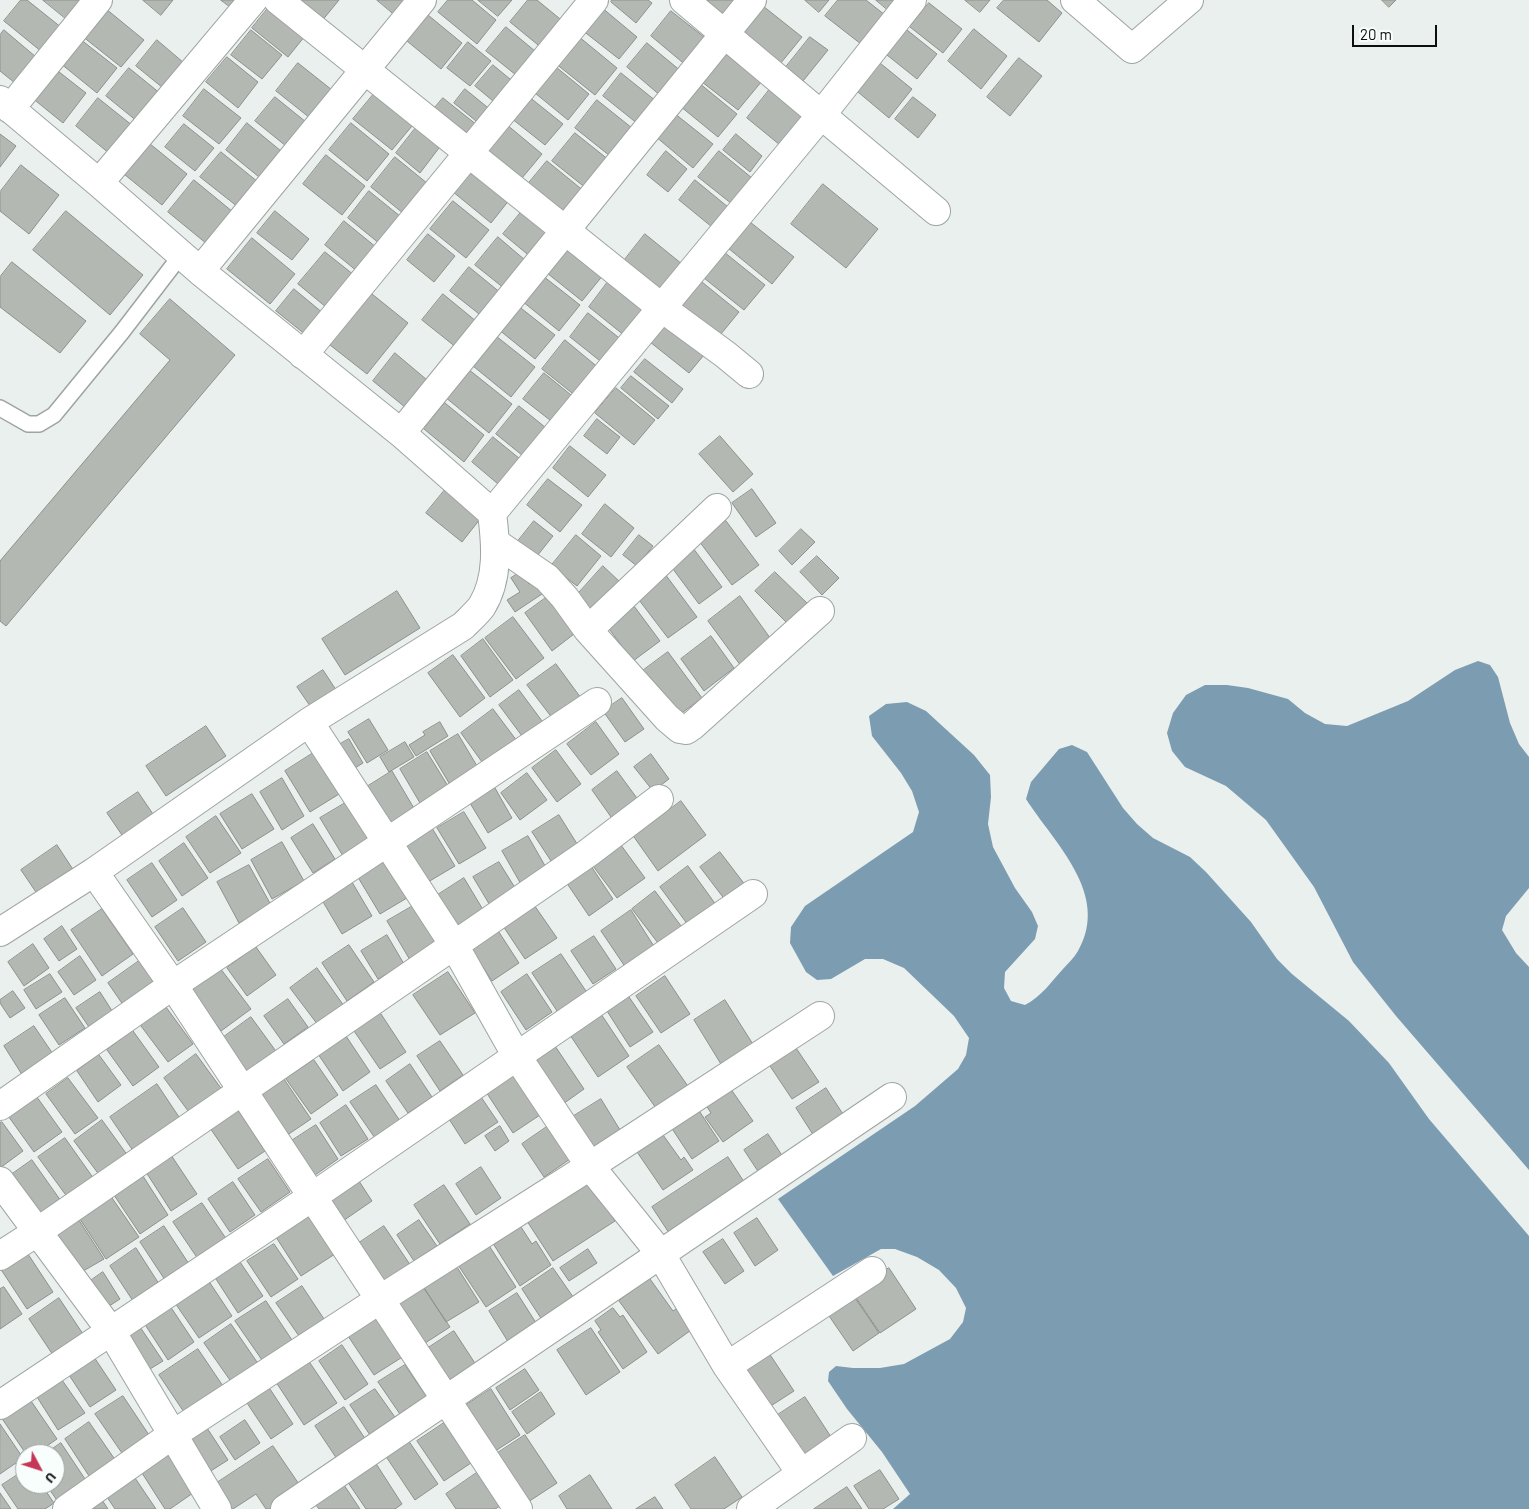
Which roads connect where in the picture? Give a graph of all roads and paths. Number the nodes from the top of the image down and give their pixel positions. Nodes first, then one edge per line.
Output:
1 (98, 0) edge
2 (253, 0) edge
3 (278, 0) edge
4 (422, 0) edge
5 (594, 0) edge
6 (684, 0) edge
7 (752, 0) edge
8 (912, 0) edge
9 (1075, 0) edge
10 (1189, 0) edge
11 (725, 34) junction
12 (365, 70) junction
13 (5, 104) edge
14 (822, 114) junction
15 (469, 153) junction
16 (99, 183) junction
17 (936, 211) dead end
18 (565, 230) junction
19 (190, 263) junction
20 (662, 308) junction
21 (304, 354) junction
22 (749, 374) dead end
23 (0, 408) edge
24 (401, 432) junction
25 (717, 508) dead end
26 (492, 514) junction
27 (496, 543) junction
28 (820, 611) dead end
29 (588, 630) junction
30 (597, 702) dead end
31 (309, 722) junction
32 (659, 798) dead end
33 (388, 842) junction
34 (94, 872) junction
35 (753, 894) dead end
36 (0, 932) edge
37 (454, 945) junction
38 (173, 985) junction
39 (820, 1016) dead end
40 (516, 1055) junction
41 (242, 1092) junction
42 (892, 1096) dead end
43 (0, 1106) edge
44 (590, 1166) junction
45 (0, 1181) edge
46 (312, 1197) junction
47 (37, 1232) junction
48 (660, 1253) junction
49 (0, 1256) edge
50 (872, 1270) dead end
51 (379, 1300) junction
52 (111, 1331) junction
53 (726, 1366) junction
54 (447, 1399) junction
55 (0, 1405) edge
56 (172, 1435) junction
57 (852, 1438) dead end
58 (801, 1473) junction
59 (67, 1509) edge
60 (217, 1509) edge
61 (285, 1509) edge
62 (518, 1509) edge
63 (751, 1509) edge

1 - 13 street
2 - 16 street
3 - 12 street
4 - 12 street
5 - 15 street
6 - 11 street
7 - 11 street
8 - 14 street
9 - 10 street
11 - 14 street
11 - 18 street
12 - 15 street
12 - 19 street
13 - 16 street
14 - 17 street
14 - 20 street
15 - 18 street
15 - 21 street
16 - 19 street
18 - 20 street
18 - 24 street
19 - 21 street
19 - 23 lane
20 - 22 street
20 - 26 street
21 - 24 street
24 - 26 street
25 - 29 street
26 - 27 street
27 - 29 street
27 - 31 street
28 - 29 street
30 - 33 street
31 - 33 street
31 - 34 street
32 - 37 street
33 - 37 street
33 - 38 street
34 - 36 street
34 - 38 street
35 - 40 street
37 - 40 street
37 - 41 street
38 - 41 street
38 - 43 street
39 - 44 street
40 - 44 street
40 - 46 street
41 - 46 street
41 - 47 street
42 - 48 street
44 - 48 street
44 - 51 street
45 - 47 street
46 - 51 street
46 - 52 street
47 - 49 street
47 - 52 street
48 - 53 street
48 - 54 street
50 - 53 street
51 - 54 street
51 - 56 street
52 - 55 street
52 - 56 street
53 - 58 street
54 - 61 street
54 - 62 street
56 - 59 street
56 - 60 street
57 - 58 street
58 - 63 street

